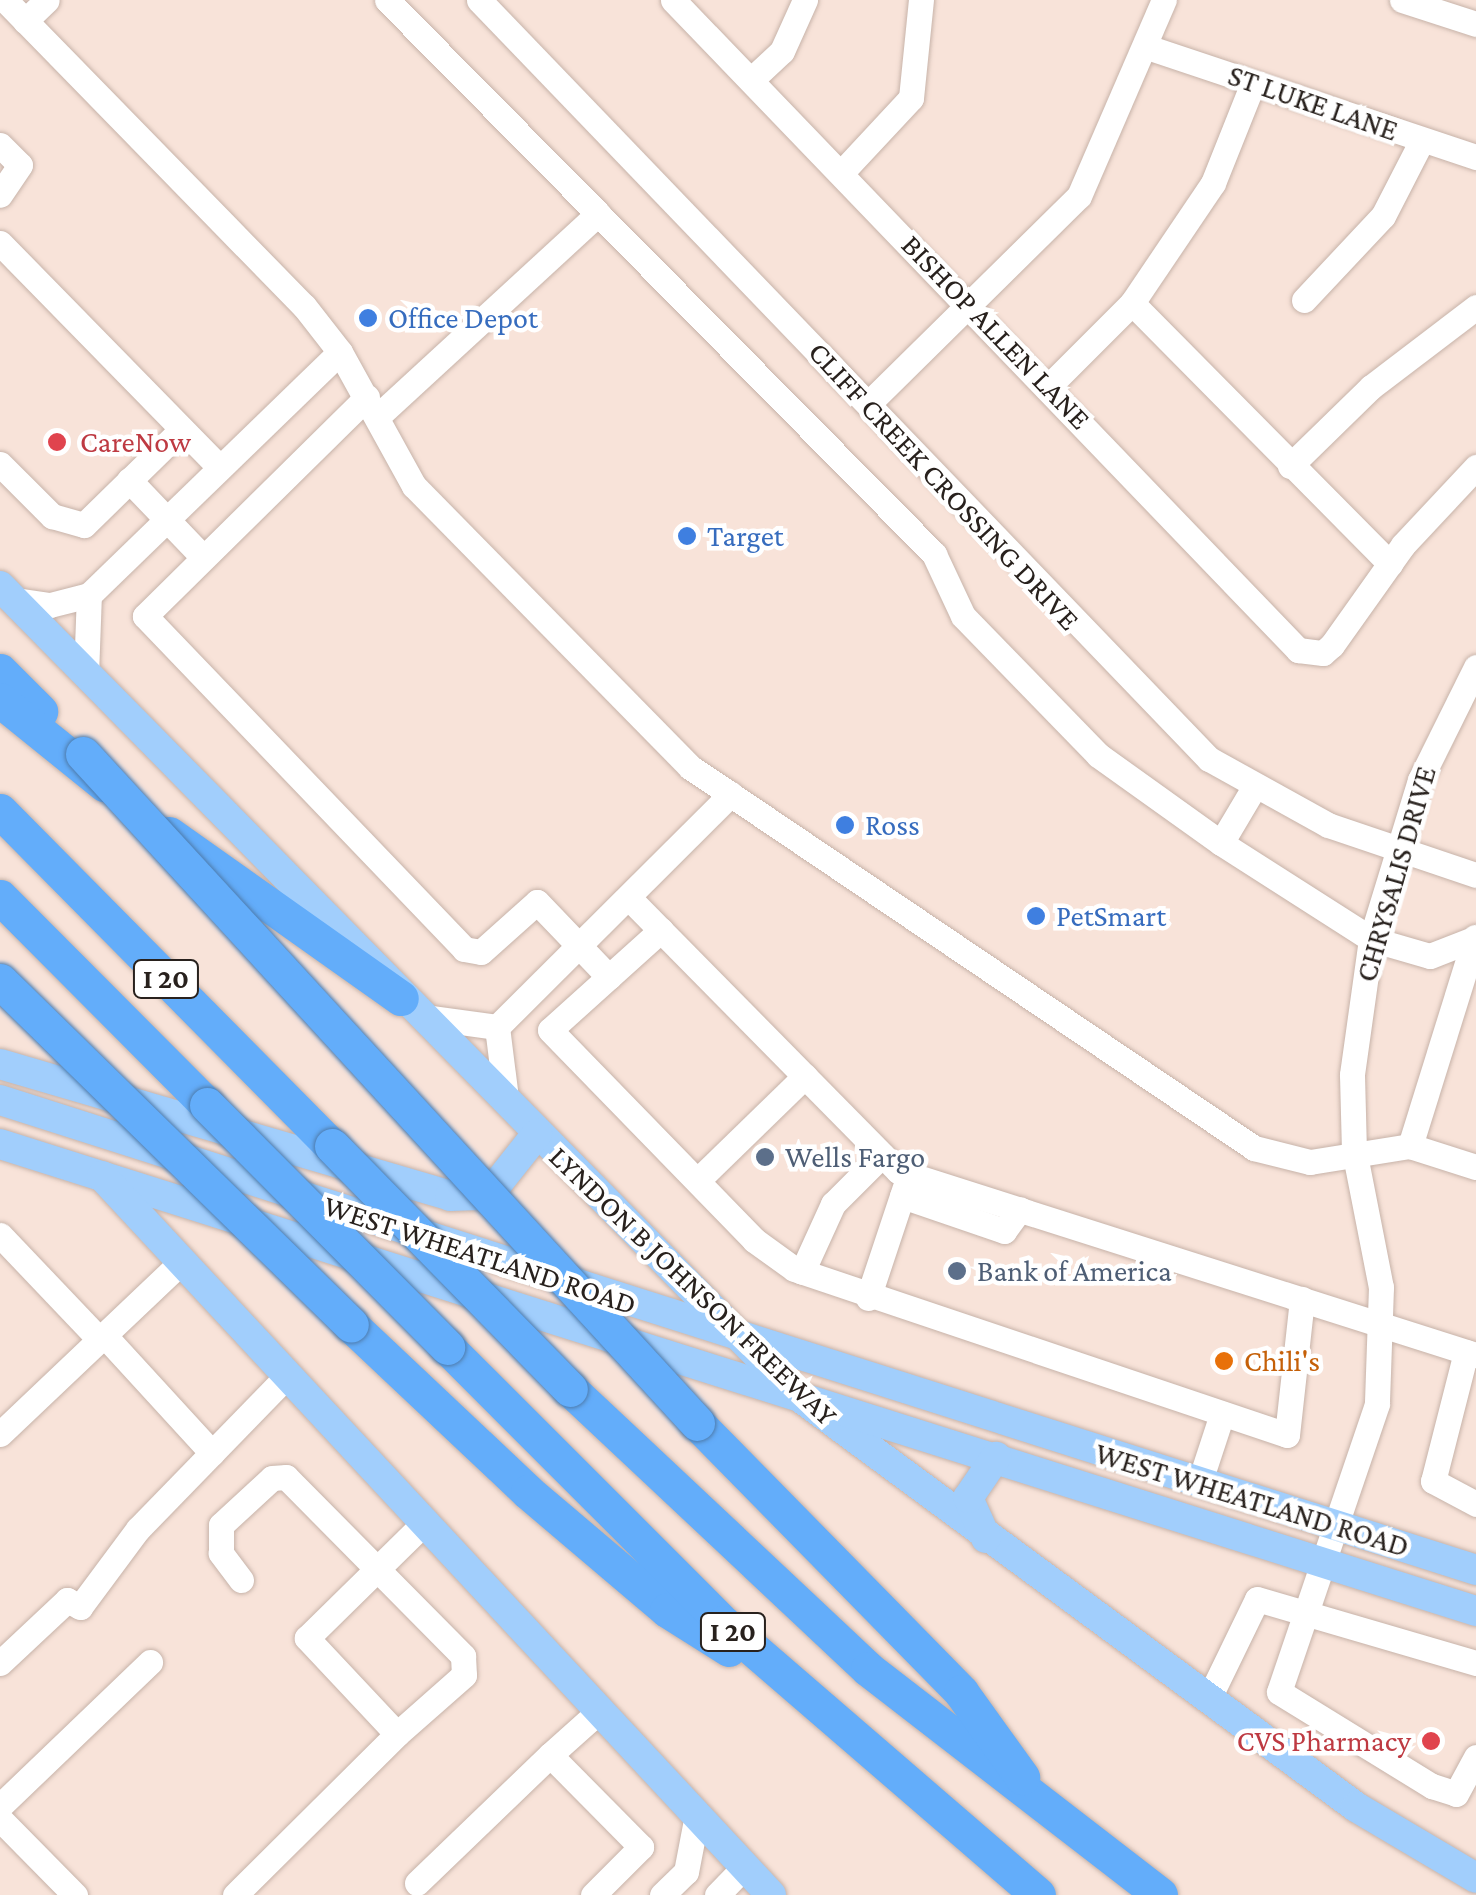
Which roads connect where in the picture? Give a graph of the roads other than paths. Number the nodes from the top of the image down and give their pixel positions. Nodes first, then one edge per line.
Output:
1 (4, 0) edge
2 (47, 0) edge
3 (387, 0) edge
4 (478, 0) edge
5 (673, 0) edge
6 (805, 0) edge
7 (922, 0) edge
8 (1164, 0) edge
9 (1402, 0) edge
10 (25, 21) junction
11 (1476, 24) edge
12 (1150, 48) junction
13 (751, 80) junction
14 (1253, 83) junction
15 (1422, 140) junction
16 (0, 145) edge
17 (1476, 157) edge
18 (842, 172) junction
19 (0, 195) edge
20 (598, 214) junction
21 (0, 243) edge
22 (1304, 300) dead end
23 (1132, 303) junction
24 (972, 305) junction
25 (1476, 307) edge
26 (340, 352) junction
27 (1049, 386) junction
28 (868, 404) junction
29 (373, 406) junction
30 (182, 428) junction
31 (0, 464) edge
32 (1290, 466) junction
33 (219, 467) junction
34 (1476, 467) edge
35 (129, 480) junction
36 (166, 518) junction
37 (200, 554) junction
38 (1390, 564) junction
39 (7, 593) edge
40 (89, 595) junction
41 (1476, 667) edge
42 (0, 671) edge
43 (86, 675) junction
44 (0, 700) edge
45 (1253, 789) junction
46 (731, 794) junction
47 (0, 811) edge
48 (1220, 843) junction
49 (1398, 850) junction
50 (1476, 875) edge
51 (0, 896) edge
52 (629, 898) junction
53 (661, 930) junction
54 (1475, 938) edge
55 (1372, 939) junction
56 (580, 946) junction
57 (609, 977) junction
58 (0, 981) edge
59 (408, 1006) junction
60 (497, 1026) junction
61 (0, 1064) edge
62 (805, 1076) junction
63 (0, 1080) edge
64 (13, 1104) edge
65 (510, 1107) junction
66 (538, 1134) junction
67 (0, 1144) edge
68 (1410, 1146) junction
69 (1354, 1150) junction
70 (882, 1155) junction
71 (1476, 1167) edge
72 (231, 1175) junction
73 (101, 1176) junction
74 (698, 1180) junction
75 (905, 1185) junction
76 (134, 1198) junction
77 (0, 1235) edge
78 (181, 1262) junction
79 (802, 1272) junction
80 (868, 1298) junction
81 (1302, 1299) junction
82 (692, 1309) junction
83 (565, 1322) junction
84 (1381, 1324) junction
85 (102, 1338) junction
86 (742, 1340) junction
87 (1471, 1354) edge
88 (286, 1376) junction
89 (797, 1394) junction
90 (1222, 1414) junction
91 (0, 1434) edge
92 (212, 1453) junction
93 (996, 1458) junction
94 (1199, 1484) junction
95 (1476, 1504) edge
96 (423, 1524) junction
97 (1336, 1525) junction
98 (988, 1541) junction
99 (1325, 1561) junction
100 (379, 1567) junction
101 (1476, 1570) edge
102 (240, 1580) dead end
103 (1476, 1610) edge
104 (1306, 1613) junction
105 (0, 1662) edge
106 (150, 1662) dead end
107 (1476, 1663) edge
108 (802, 1696) junction
109 (1208, 1700) junction
110 (598, 1712) junction
111 (397, 1734) junction
112 (550, 1755) junction
113 (1476, 1757) edge
114 (0, 1806) edge
115 (1048, 1815) junction
116 (0, 1819) edge
117 (696, 1820) junction
118 (741, 1870) junction
119 (1476, 1878) edge
120 (417, 1883) dead end
121 (75, 1895) edge
122 (235, 1895) edge
123 (592, 1895) edge
124 (662, 1895) edge
125 (717, 1895) edge
126 (771, 1895) edge
127 (1038, 1895) edge
128 (1160, 1895) edge

1 - 10 street
2 - 10 street
3 - 20 street
4 - 28 street, CLIFF CREEK CROSSING DRIVE
5 - 13 street, BISHOP ALLEN LANE
6 - 13 street
7 - 18 street
8 - 12 street
9 - 11 street
10 - 26 street
12 - 14 street, ST LUKE LANE
12 - 24 street
13 - 18 street, BISHOP ALLEN LANE
14 - 15 street, ST LUKE LANE
14 - 23 street
15 - 17 street, ST LUKE LANE
15 - 22 street
16 - 19 street
18 - 24 street, BISHOP ALLEN LANE
20 - 29 street
20 - 48 street
21 - 30 street
23 - 27 street
23 - 32 street
24 - 27 street, BISHOP ALLEN LANE
24 - 28 street
25 - 32 street
26 - 29 street
26 - 33 street
27 - 38 street, BISHOP ALLEN LANE
28 - 45 street, CLIFF CREEK CROSSING DRIVE
29 - 37 street
29 - 46 street
30 - 33 street
30 - 35 street
31 - 35 street
32 - 38 street
33 - 36 street
34 - 38 street
35 - 36 street
36 - 37 street
36 - 40 street
37 - 56 street
39 - 40 street
39 - 43 main road, LYNDON B JOHNSON FREEWAY
40 - 43 street
41 - 49 street, CHRYSALIS DRIVE
42 - 115 highway, bridge
43 - 59 main road, LYNDON B JOHNSON FREEWAY
44 - 59 highway
45 - 48 street
45 - 49 street, CLIFF CREEK CROSSING DRIVE
46 - 52 street
46 - 69 street
47 - 115 highway, I 20, bridge
48 - 55 street
49 - 50 street, CLIFF CREEK CROSSING DRIVE
49 - 55 street, CHRYSALIS DRIVE
51 - 108 highway, I 20, bridge
52 - 53 street
52 - 56 street
53 - 57 street
53 - 62 street
54 - 55 street
54 - 68 street
55 - 69 street, CHRYSALIS DRIVE
56 - 57 street
56 - 60 street
57 - 74 street
58 - 108 highway, bridge
59 - 60 street
59 - 65 main road, LYNDON B JOHNSON FREEWAY
60 - 65 street
61 - 66 main road
62 - 70 street
62 - 74 street
63 - 64 main road
64 - 72 main road, WEST WHEATLAND ROAD
64 - 73 main road
65 - 66 main road, LYNDON B JOHNSON FREEWAY
66 - 82 main road, LYNDON B JOHNSON FREEWAY
67 - 73 main road, WEST WHEATLAND ROAD
68 - 69 street
68 - 71 street
69 - 84 street, CHRYSALIS DRIVE
70 - 75 street
70 - 79 street
72 - 76 main road
72 - 82 main road, WEST WHEATLAND ROAD
73 - 76 main road, WEST WHEATLAND ROAD
74 - 79 street
75 - 80 street
75 - 81 street
76 - 78 main road
76 - 83 main road, WEST WHEATLAND ROAD
77 - 85 street
78 - 85 street
78 - 88 main road
79 - 80 street
80 - 90 street
81 - 84 street
81 - 90 street
82 - 83 main road
82 - 86 main road, LYNDON B JOHNSON FREEWAY
83 - 89 main road, WEST WHEATLAND ROAD
84 - 87 street
84 - 97 street, CHRYSALIS DRIVE
85 - 91 street
85 - 92 street
86 - 89 main road, LYNDON B JOHNSON FREEWAY
86 - 94 main road, WEST WHEATLAND ROAD
87 - 95 street
88 - 92 street
88 - 96 main road
89 - 93 main road, WEST WHEATLAND ROAD
89 - 98 main road, LYNDON B JOHNSON FREEWAY
90 - 94 street
92 - 105 street
93 - 98 main road
93 - 99 main road, WEST WHEATLAND ROAD
94 - 97 main road, WEST WHEATLAND ROAD
96 - 100 street
96 - 110 main road
97 - 99 street, CHRYSALIS DRIVE
97 - 101 main road, WEST WHEATLAND ROAD
98 - 109 main road, LYNDON B JOHNSON FREEWAY
99 - 103 main road, WEST WHEATLAND ROAD
99 - 104 street, CHRYSALIS DRIVE
100 - 102 street
100 - 111 street
100 - 111 street
104 - 107 street
104 - 109 street
104 - 113 street, CHRYSALIS DRIVE
106 - 114 street
108 - 127 highway, I 20
109 - 119 main road, LYNDON B JOHNSON FREEWAY
110 - 112 street
110 - 117 main road
111 - 122 street
112 - 120 street
112 - 123 street
115 - 128 highway, I 20
116 - 121 street
117 - 118 main road
117 - 124 street
118 - 125 street
118 - 126 main road

